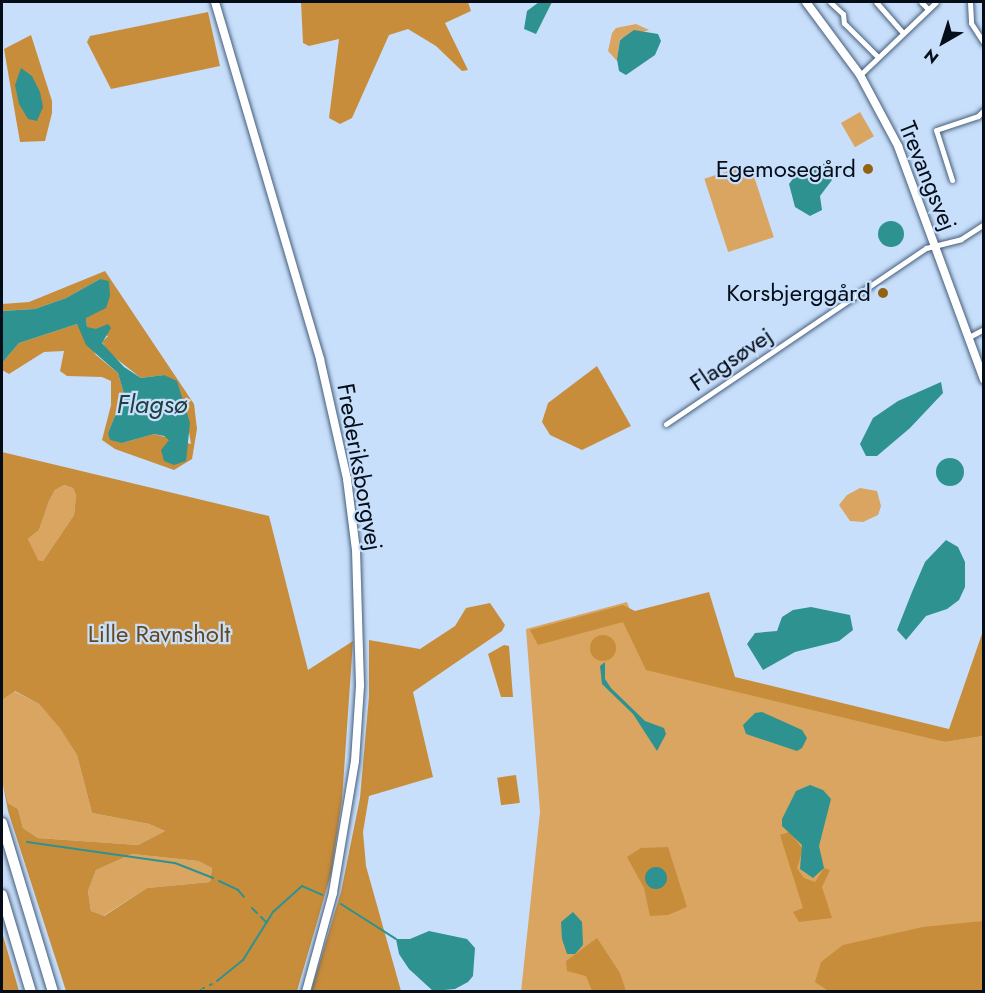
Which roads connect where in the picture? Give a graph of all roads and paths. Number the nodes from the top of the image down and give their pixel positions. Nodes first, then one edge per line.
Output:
1 (214, 2) edge
2 (806, 2) edge
3 (830, 2) edge
4 (876, 2) edge
5 (921, 2) edge
6 (936, 2) edge
7 (970, 2) edge
8 (928, 9) junction
9 (903, 33) junction
10 (984, 43) edge
11 (878, 57) junction
12 (860, 75) junction
13 (984, 110) edge
14 (952, 180) dead end
15 (984, 224) edge
16 (936, 247) junction
17 (984, 329) edge
18 (969, 337) junction
19 (984, 380) edge
20 (666, 424) dead end
21 (2, 824) edge
22 (2, 895) edge
23 (318, 951) junction
24 (32, 992) edge
25 (53, 992) edge
26 (302, 992) edge
27 (306, 992) edge

1 - 23 street, Frederiksborgvej
2 - 12 street, Trevangsvej
3 - 11 street
4 - 9 street
5 - 8 street
6 - 8 street
7 - 10 street
8 - 9 street
9 - 11 street
11 - 12 street
12 - 16 street, Trevangsvej
13 - 14 street
15 - 16 street, Flagsøvej
16 - 18 street, Trevangsvej
16 - 20 street, Flagsøvej
17 - 18 street
18 - 19 street, Trevangsvej
21 - 25 highway
22 - 24 highway
23 - 26 street, Frederiksborgvej
23 - 27 street, Frederiksborgvej

